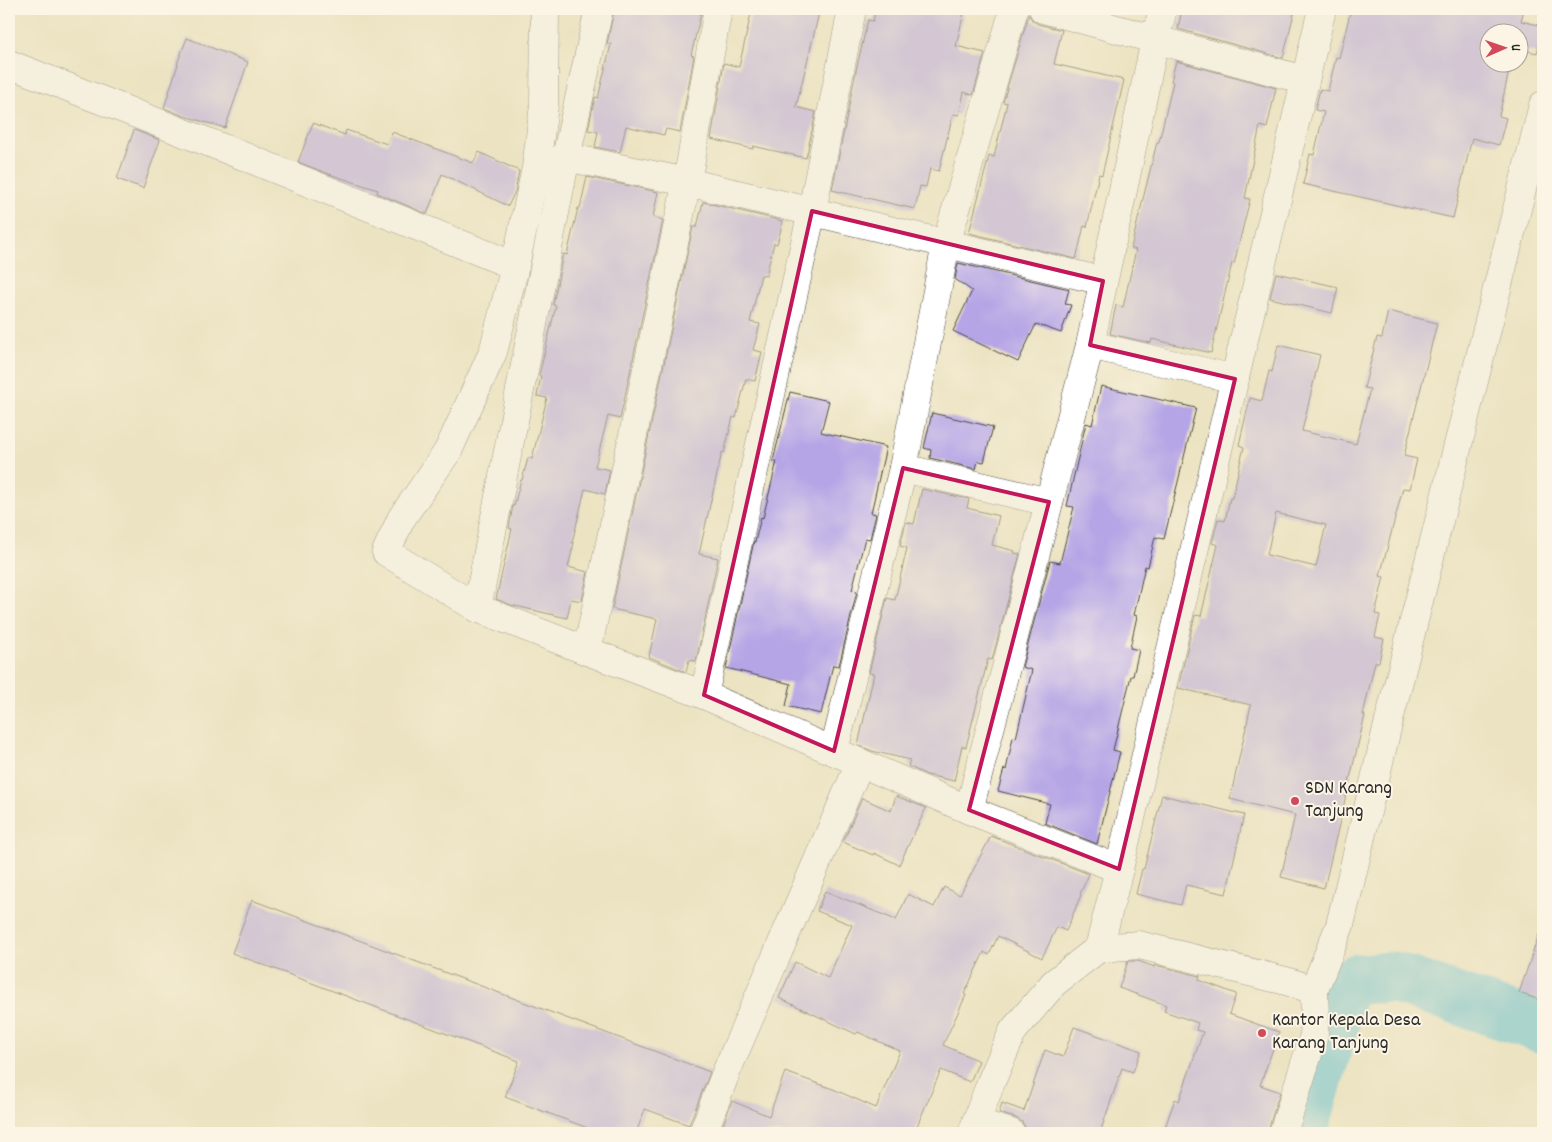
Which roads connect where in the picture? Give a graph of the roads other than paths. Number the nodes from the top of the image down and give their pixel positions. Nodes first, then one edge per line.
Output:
1 (545, 9) edge
2 (599, 9) edge
3 (718, 9) edge
4 (852, 9) edge
5 (1014, 9) edge
6 (1043, 9) edge
7 (1163, 9) edge
8 (1322, 9) edge
9 (1155, 40) junction
10 (9, 64) edge
11 (1305, 80) junction
12 (1543, 105) edge
13 (566, 157) junction
14 (536, 168) junction
15 (687, 182) junction
16 (812, 212) junction
17 (946, 244) junction
18 (515, 266) junction
19 (1103, 282) junction
20 (1090, 345) junction
21 (1235, 378) junction
22 (904, 468) junction
23 (1049, 502) junction
24 (477, 608) junction
25 (587, 652) junction
26 (704, 695) junction
27 (834, 752) junction
28 (860, 763) junction
29 (969, 810) junction
30 (1119, 869) junction
31 (1099, 948) junction
32 (1314, 990) junction
33 (974, 1128) edge
34 (703, 1133) edge
35 (1010, 1133) edge
36 (1283, 1133) edge

1 - 14 street
2 - 13 street
3 - 15 street
4 - 16 street
5 - 17 street
6 - 9 street
7 - 9 street
8 - 11 street
9 - 11 street
9 - 19 street
10 - 18 street
11 - 21 street
12 - 32 street
13 - 14 street
13 - 15 street
13 - 24 street
14 - 18 street
15 - 16 street
15 - 25 street
16 - 17 street
16 - 26 street
17 - 19 street
17 - 22 street
18 - 24 street
19 - 20 street
20 - 21 street
20 - 23 street
21 - 30 street
22 - 23 street
22 - 27 street
23 - 29 street
24 - 25 street
25 - 26 street
26 - 27 street
27 - 28 street
28 - 29 street
28 - 34 street
29 - 30 street
30 - 31 street
31 - 32 street
31 - 33 street
32 - 36 street
33 - 35 street

